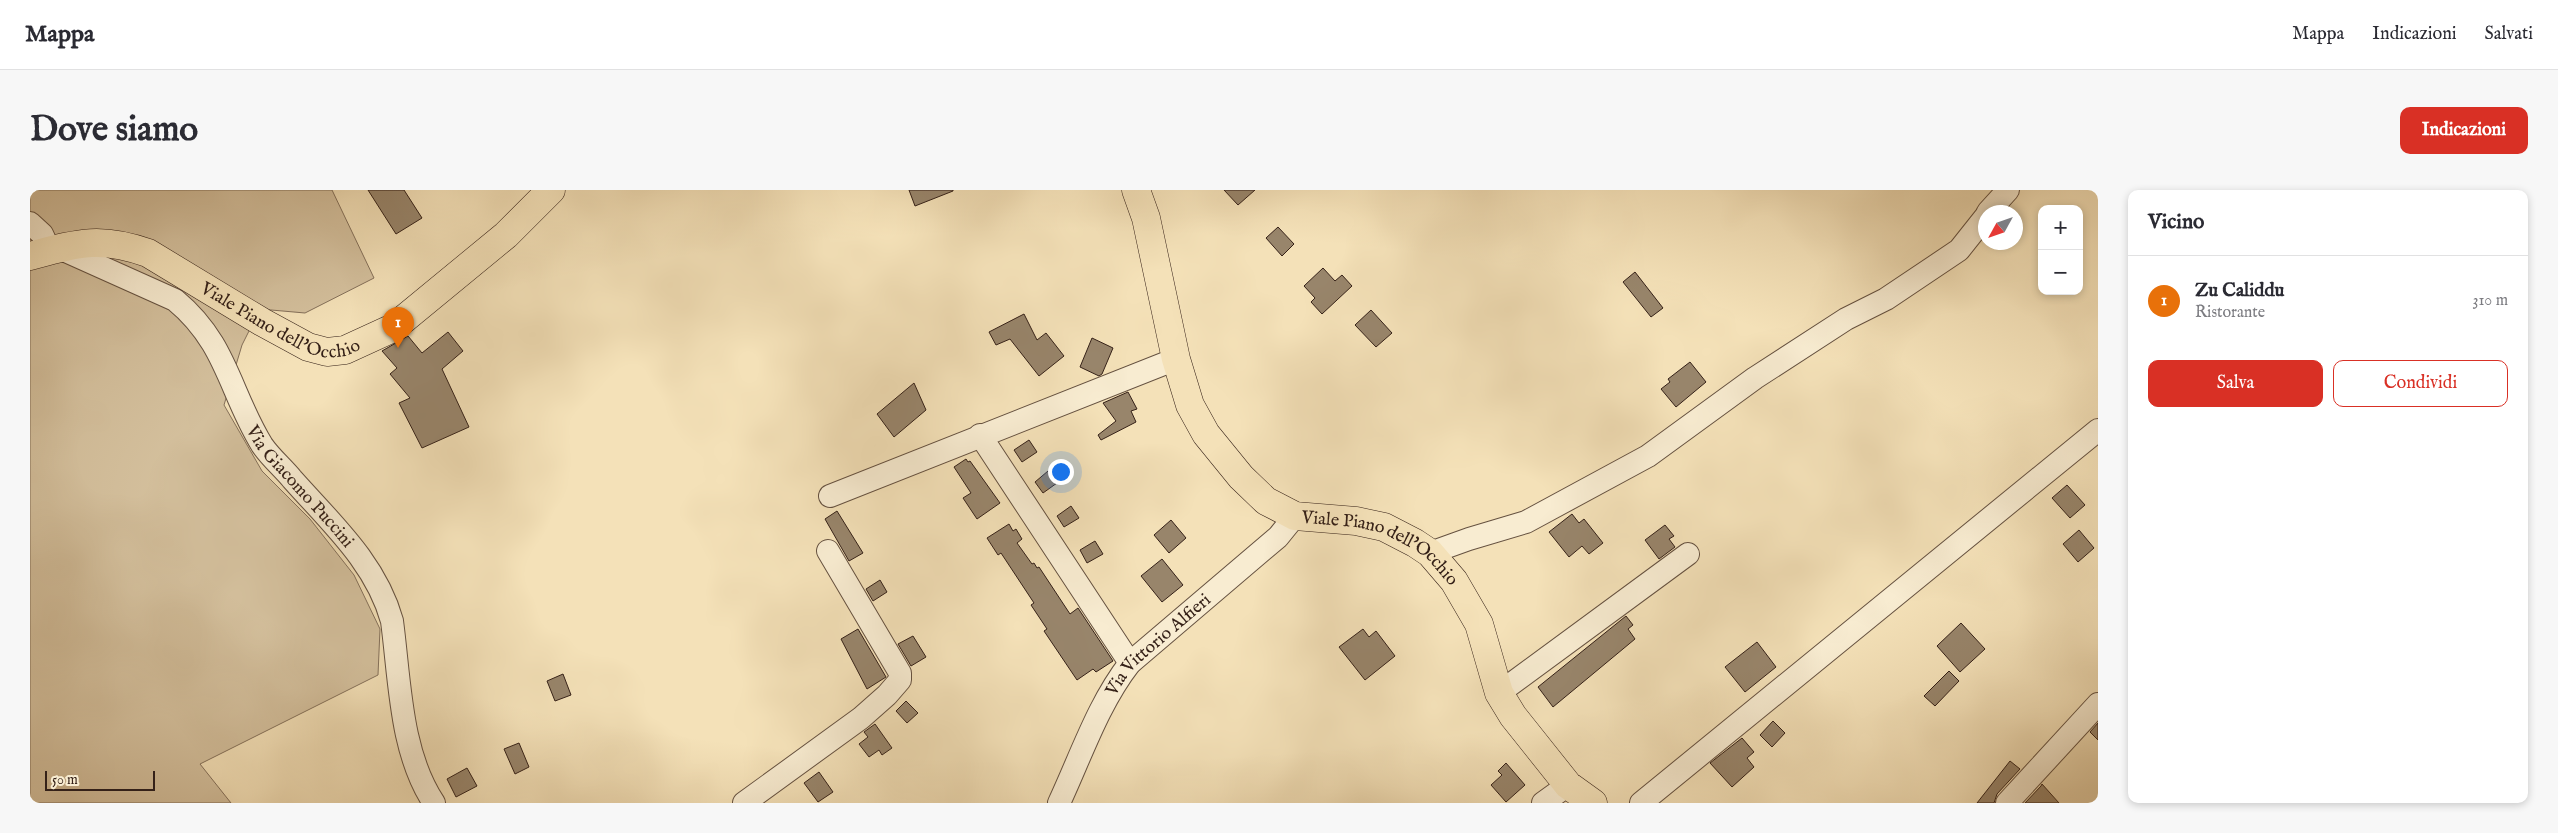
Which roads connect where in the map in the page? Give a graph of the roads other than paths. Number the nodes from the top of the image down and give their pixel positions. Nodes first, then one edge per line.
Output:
1 (551, 190) edge
2 (1136, 190) edge
3 (2008, 190) edge
4 (1994, 205) edge
5 (30, 224) edge
6 (1978, 226) edge
7 (46, 252) edge
8 (1176, 358) junction
9 (2098, 430) edge
10 (980, 435) junction
11 (830, 496) dead end
12 (1295, 516) junction
13 (828, 552) dead end
14 (1430, 553) junction
15 (1688, 554) dead end
16 (1130, 663) junction
17 (1499, 694) junction
18 (2098, 704) edge
19 (1568, 785) junction
20 (434, 803) edge
21 (744, 803) edge
22 (1059, 803) edge
23 (1543, 803) edge
24 (1593, 803) edge
25 (1642, 803) edge
26 (2007, 803) edge

1 - 7 main road, Viale Piano dell'Occhio
2 - 8 main road, Viale Piano dell'Occhio
3 - 4 street
5 - 7 street
6 - 14 street
7 - 20 street, Via Giacomo Puccini
8 - 10 street
8 - 12 main road, Viale Piano dell'Occhio
9 - 25 street
10 - 11 street
10 - 16 street
12 - 14 main road, Viale Piano dell'Occhio
12 - 16 street, Via Vittorio Alfieri
13 - 21 street
14 - 17 main road, Viale Piano dell'Occhio
15 - 17 street
16 - 22 street, Via Vittorio Alfieri
17 - 19 main road, Viale Piano dell'Occhio
18 - 26 street
19 - 23 street
19 - 24 main road, Viale Piano dell'Occhio

